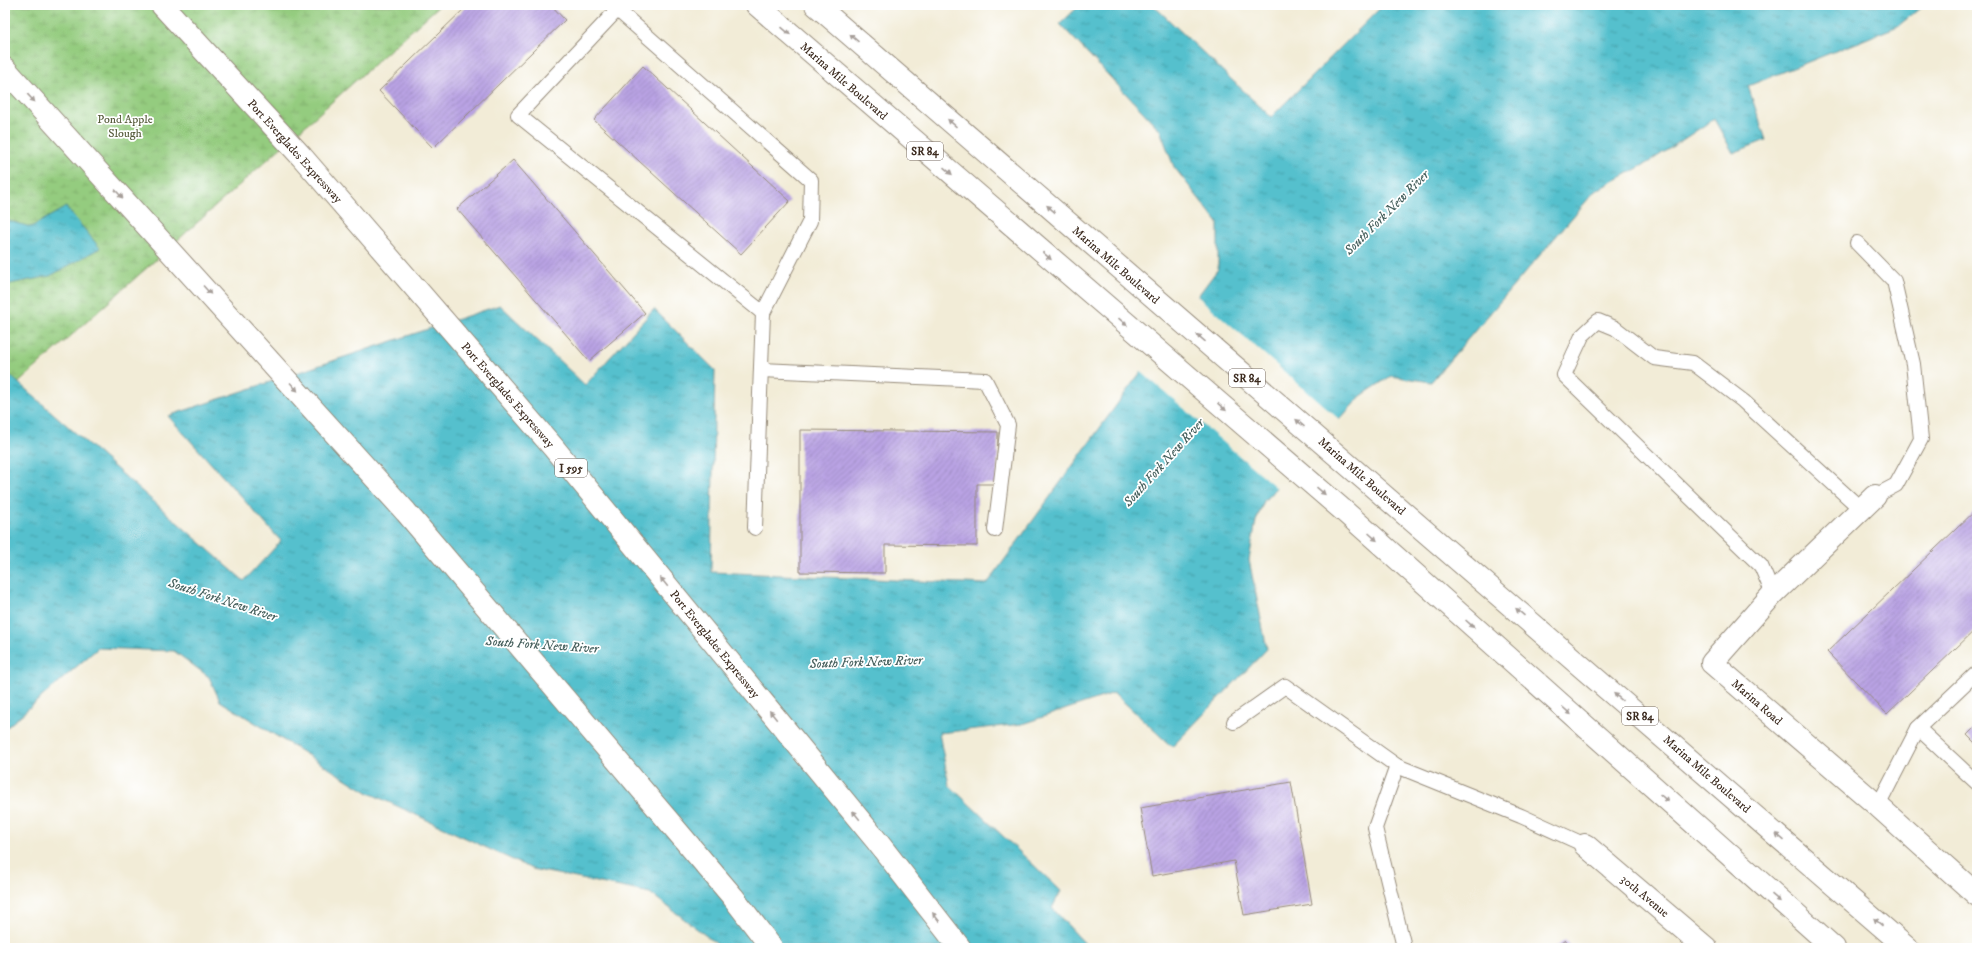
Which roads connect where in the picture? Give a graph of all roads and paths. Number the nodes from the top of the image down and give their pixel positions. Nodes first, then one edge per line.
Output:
1 (162, 5) edge
2 (757, 5) edge
3 (816, 5) edge
4 (614, 7) edge
5 (5, 69) edge
6 (1857, 243) dead end
7 (763, 313) junction
8 (761, 370) junction
9 (1868, 502) junction
10 (755, 528) dead end
11 (995, 530) dead end
12 (1773, 594) junction
13 (1977, 672) edge
14 (1234, 722) dead end
15 (1918, 728) junction
16 (1397, 766) junction
17 (1977, 783) edge
18 (1878, 806) junction
19 (1585, 845) joint
20 (1977, 895) edge
21 (772, 948) edge
22 (960, 948) edge
23 (1402, 948) edge
24 (1706, 948) edge
25 (1834, 948) edge
26 (1908, 948) edge

22 -> 1 main road, Port Everglades Expressway / I 595
2 -> 25 main road, Marina Mile Boulevard / SR 84
26 -> 3 main road, Marina Mile Boulevard / SR 84
4 - 7 lane
4 - 7 lane
5 -> 21 main road
6 - 9 lane
7 - 8 lane
8 - 10 lane
8 - 11 lane
9 - 12 main road, Marina Road
9 - 12 lane
12 - 18 main road, Marina Road
13 - 15 lane
14 - 16 lane
15 - 17 lane
15 - 18 lane
16 - 19 lane
16 - 23 lane
18 - 20 main road, Marina Road
19 - 24 main road, 30th Avenue

